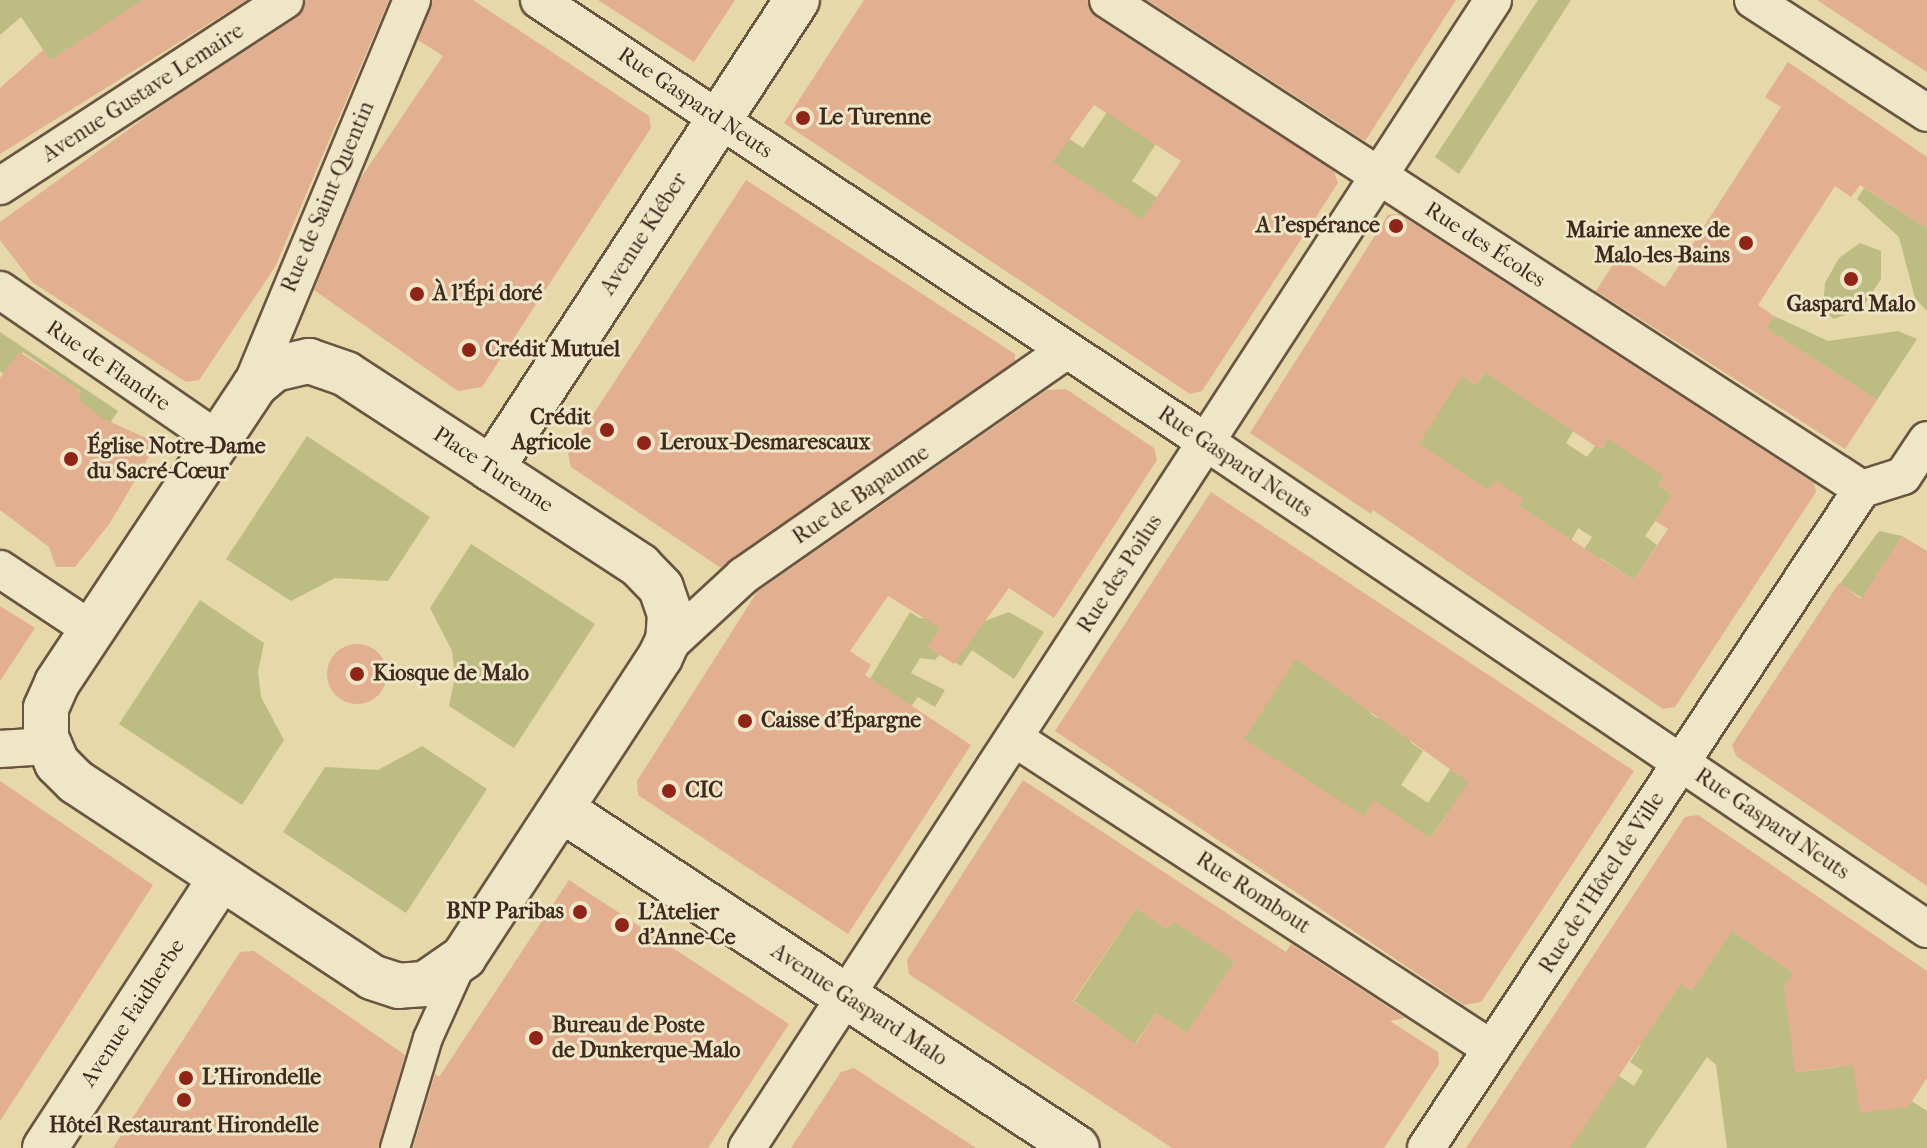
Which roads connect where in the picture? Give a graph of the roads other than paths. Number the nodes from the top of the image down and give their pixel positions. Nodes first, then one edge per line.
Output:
1 (285, 0) edge
2 (412, 0) edge
3 (539, 0) edge
4 (797, 0) edge
5 (1108, 0) edge
6 (1493, 0) edge
7 (1753, 0) edge
8 (1927, 113) edge
9 (720, 119) junction
10 (1379, 176) junction
11 (0, 186) edge
12 (0, 290) edge
13 (1066, 351) junction
14 (248, 396) junction
15 (218, 440) junction
16 (1927, 440) edge
17 (1206, 442) junction
18 (491, 469) junction
19 (1915, 484) edge
20 (1862, 489) junction
21 (0, 569) edge
22 (92, 630) junction
23 (664, 649) junction
24 (1014, 738) junction
25 (48, 746) junction
26 (0, 749) edge
27 (1682, 762) junction
28 (561, 809) junction
29 (221, 878) junction
30 (1927, 929) edge
31 (464, 957) junction
32 (846, 996) junction
33 (1492, 1049) junction
34 (45, 1148) edge
35 (395, 1148) edge
36 (747, 1148) edge
37 (1077, 1148) edge
38 (1426, 1148) edge

1 - 11 street, Avenue Gustave Lemaire
2 - 14 street, Rue de Saint-Quentin
3 - 9 street, Rue Gaspard Neuts
4 - 9 street, Avenue Kléber
5 - 10 street, Rue des Écoles
6 - 10 street, Rue des Poilus
7 - 8 street
9 - 13 street, Rue Gaspard Neuts
9 - 18 street, Avenue Kléber
10 - 17 street, Rue des Poilus
10 - 20 street, Rue des Écoles
12 - 15 street, Rue de Flandre
13 - 17 street, Rue Gaspard Neuts
13 - 23 street, Rue de Bapaume
14 - 15 street, Place Turenne
14 - 18 street, Place Turenne
15 - 22 street, Place Turenne
16 - 19 street
17 - 24 street, Rue des Poilus
17 - 27 street, Rue Gaspard Neuts
18 - 23 street, Place Turenne
19 - 20 street
20 - 27 street, Rue de l'Hôtel de Ville
21 - 22 street
22 - 25 street, Place Turenne
23 - 28 street, Place Turenne
24 - 32 street, Rue des Poilus
24 - 33 street, Rue Rombout
25 - 26 street
25 - 29 street, Place Turenne
27 - 30 street, Rue Gaspard Neuts
27 - 33 street, Rue de l'Hôtel de Ville
28 - 31 street, Place Turenne
28 - 32 street, Avenue Gaspard Malo
29 - 31 street, Place Turenne
29 - 34 street, Avenue Faidherbe
31 - 35 street
32 - 36 street, Rue des Poilus
32 - 37 street, Avenue Gaspard Malo
33 - 38 street, Rue de l'Hôtel de Ville

